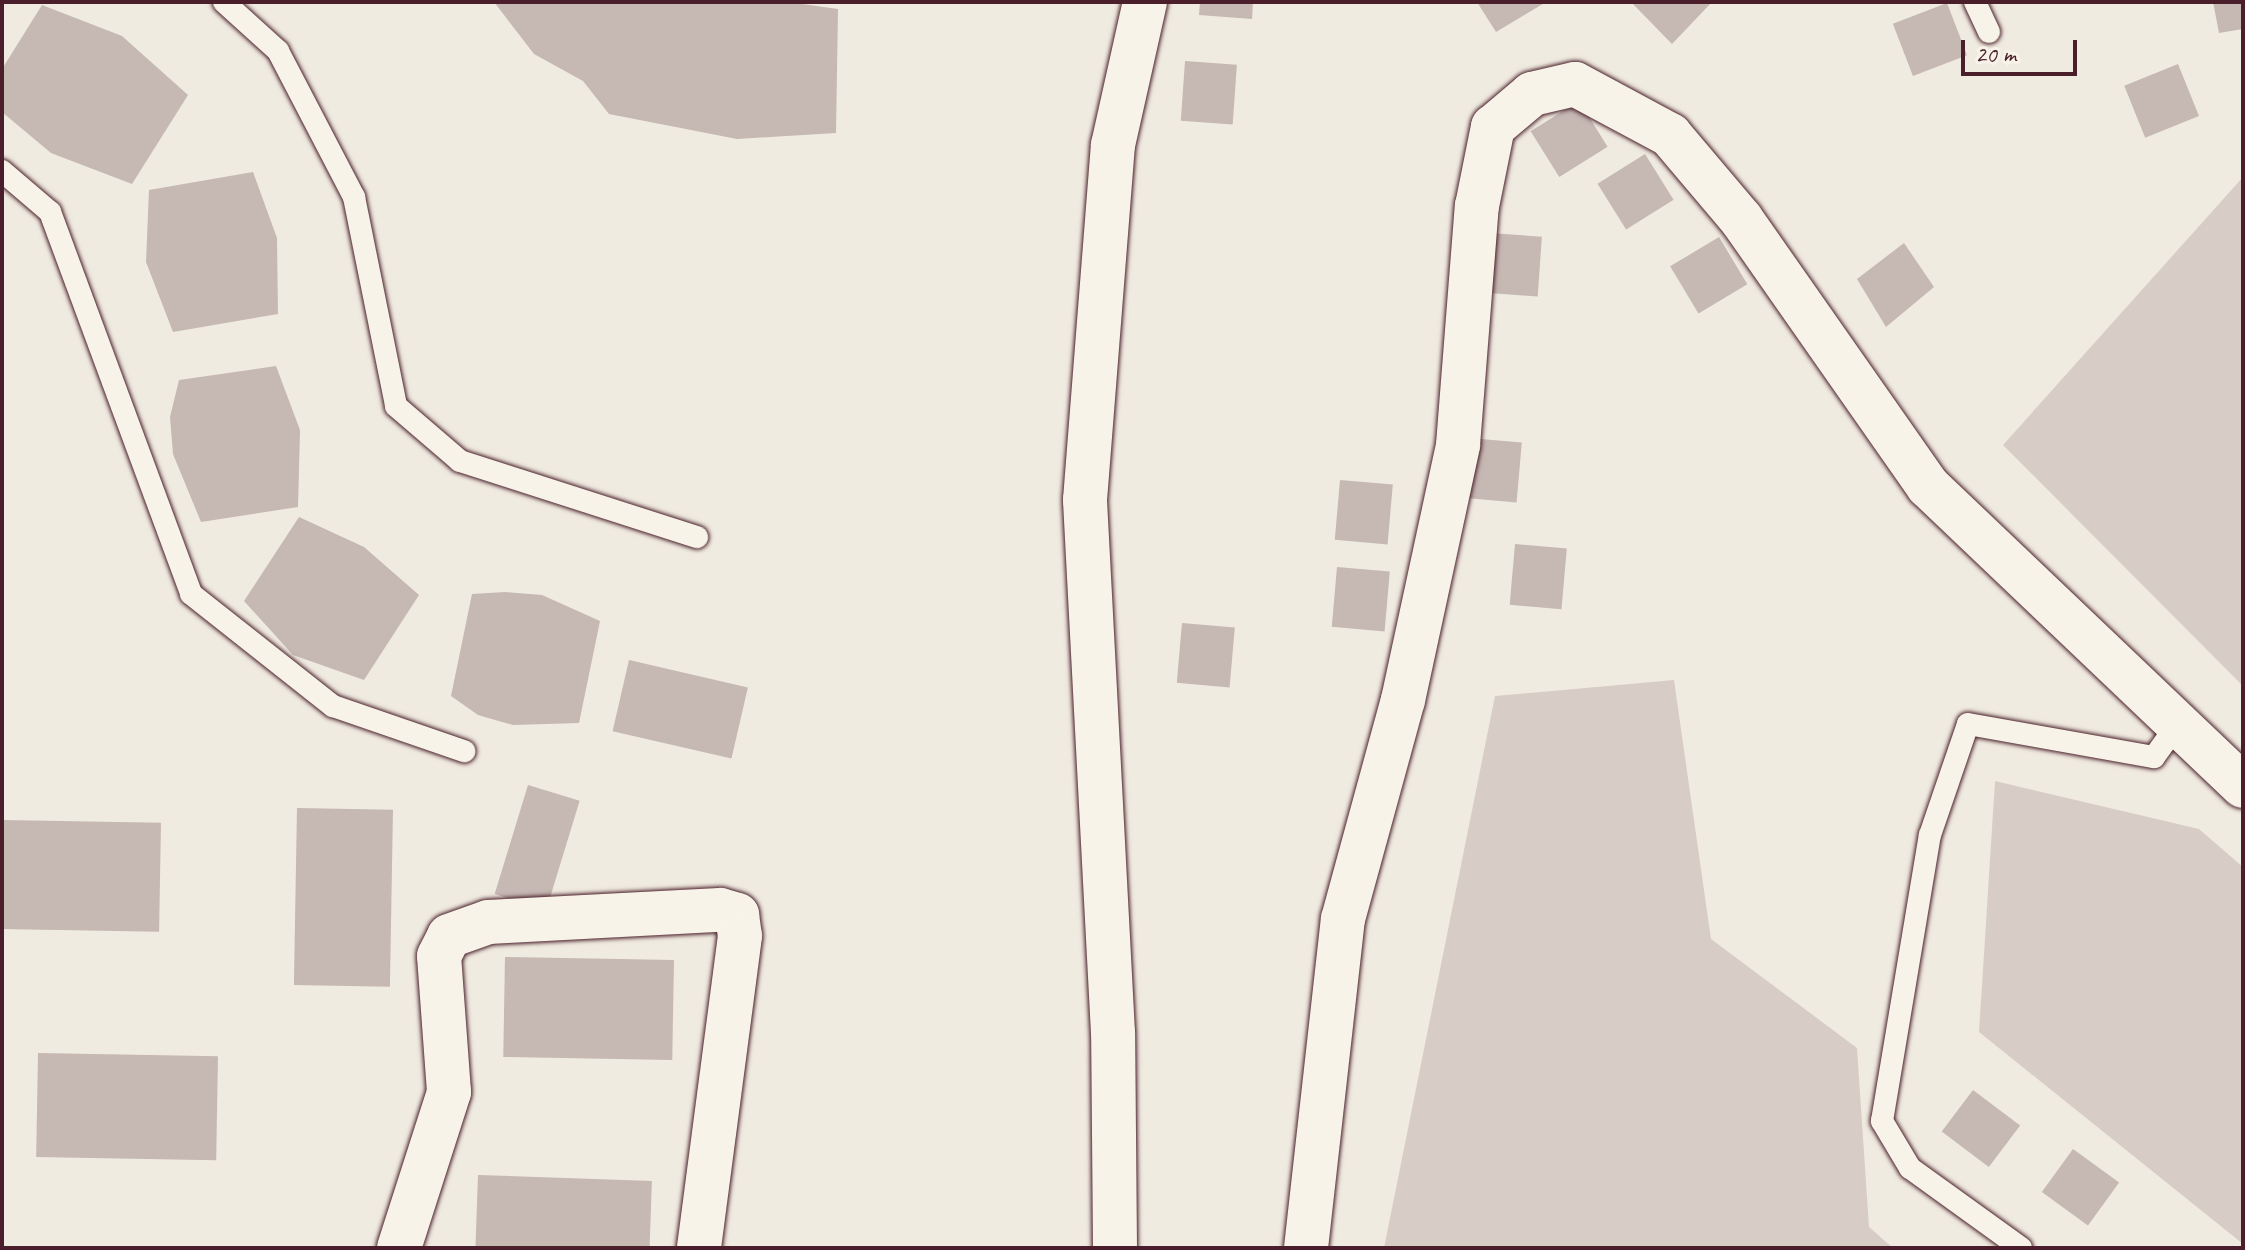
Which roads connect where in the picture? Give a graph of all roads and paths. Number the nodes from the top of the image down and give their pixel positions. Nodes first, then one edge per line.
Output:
1 (224, 2) edge
2 (1145, 2) edge
3 (1975, 2) edge
4 (1989, 32) dead end
5 (2, 171) edge
6 (697, 537) dead end
7 (2176, 727) junction
8 (464, 751) dead end
9 (2243, 786) edge
10 (399, 1248) edge
11 (699, 1248) edge
12 (1115, 1248) edge
13 (1306, 1248) edge
14 (2021, 1248) edge

1 - 6 lane
2 - 12 street
3 - 4 lane
5 - 8 lane
7 - 9 street
7 - 13 street
7 - 14 lane
10 - 11 street

